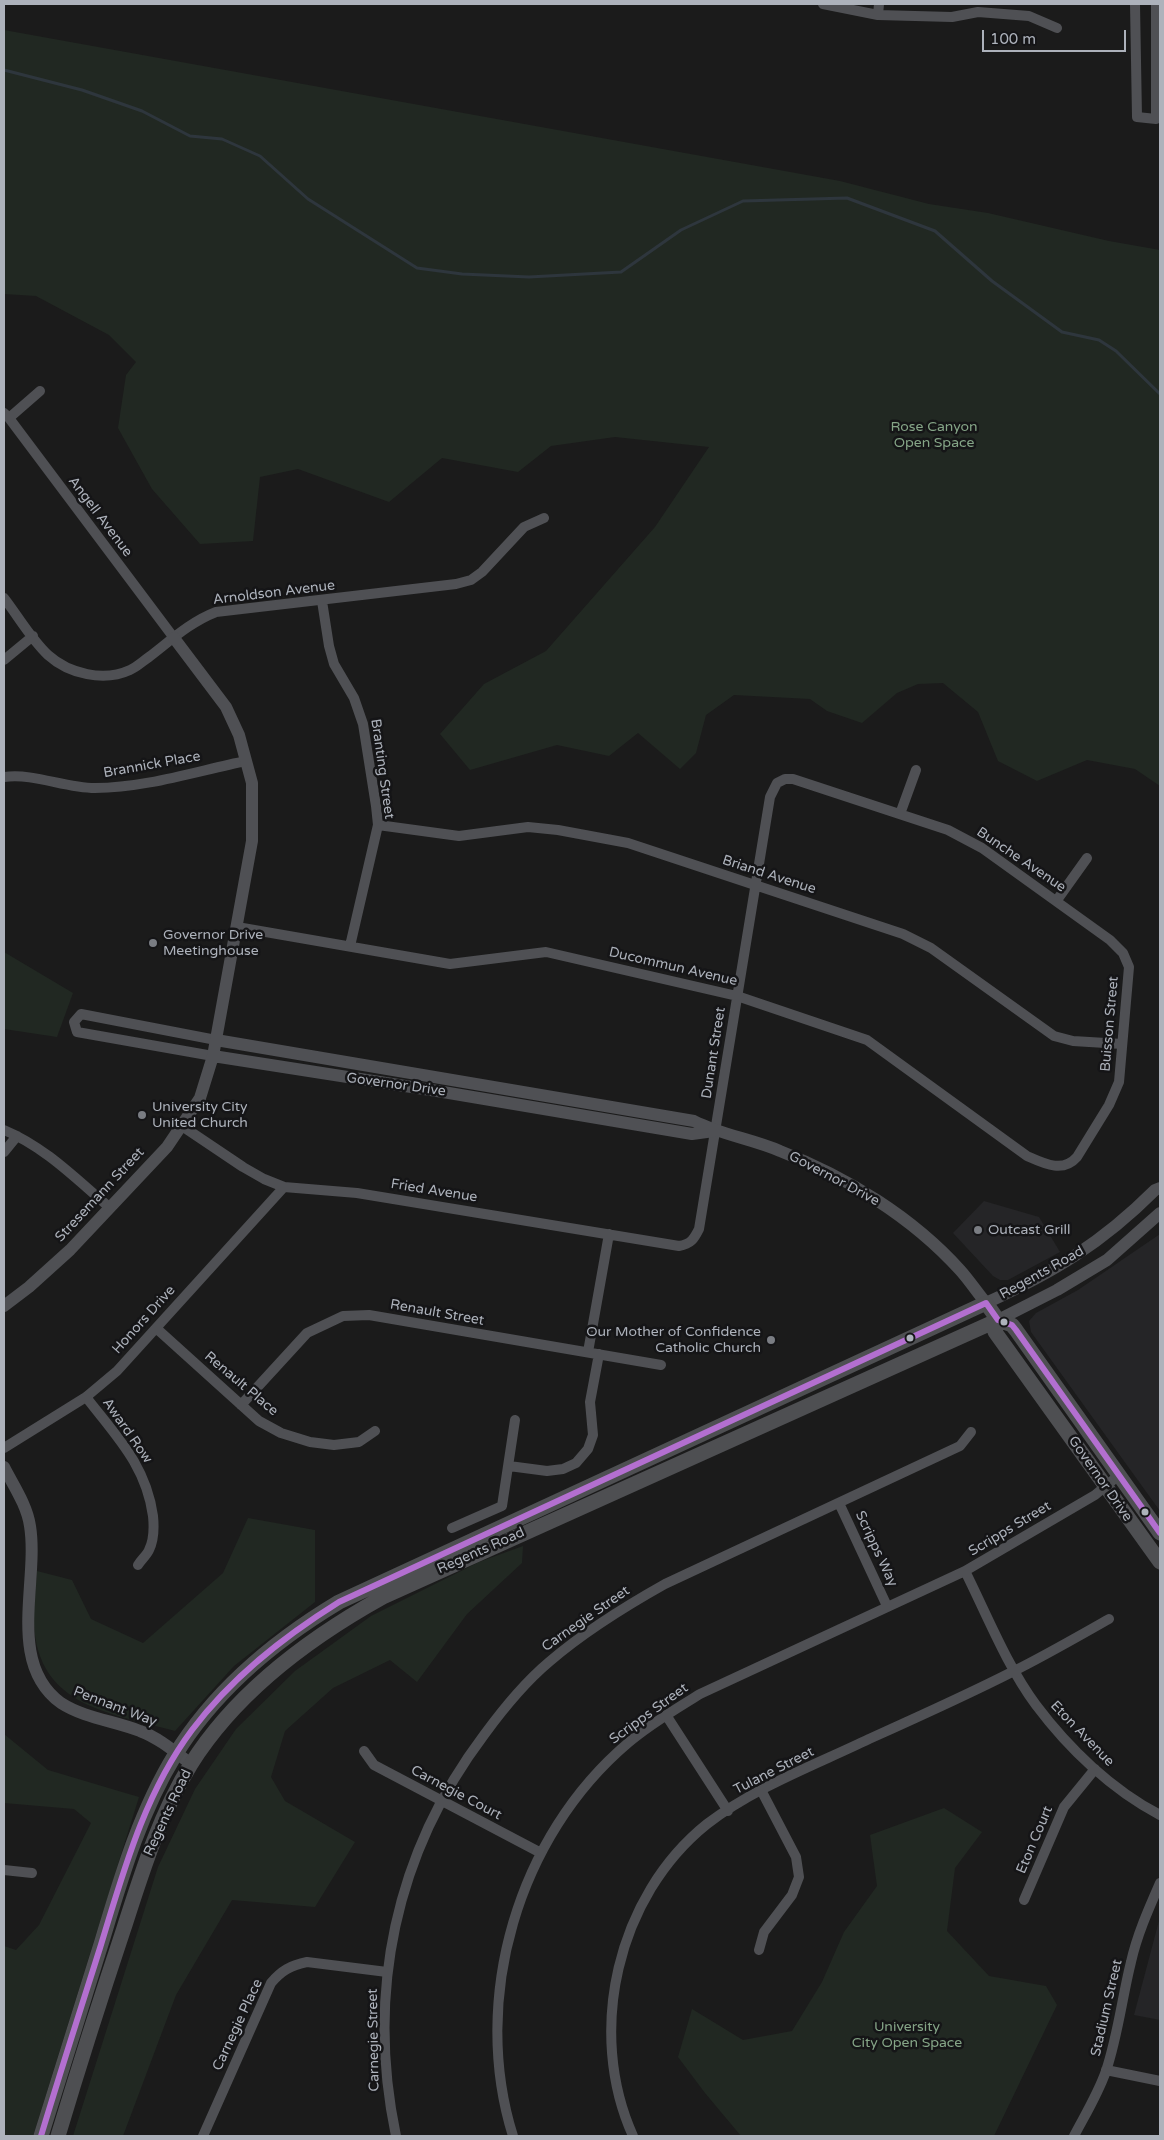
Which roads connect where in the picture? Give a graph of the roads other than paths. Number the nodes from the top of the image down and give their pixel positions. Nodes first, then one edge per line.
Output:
1 (823, 4) edge
2 (879, 4) edge
3 (1135, 4) edge
4 (1156, 4) edge
5 (878, 16) junction
6 (1057, 28) dead end
7 (40, 391) dead end
8 (7, 415) edge
9 (544, 518) dead end
10 (4, 598) edge
11 (322, 601) junction
12 (33, 636) junction
13 (174, 638) junction
14 (4, 660) edge
15 (246, 761) junction
16 (916, 770) dead end
17 (4, 777) edge
18 (778, 783) joint
19 (900, 814) junction
20 (378, 825) junction
21 (1087, 858) dead end
22 (755, 885) junction
23 (1057, 900) junction
24 (237, 927) junction
25 (350, 946) junction
26 (1123, 953) joint
27 (737, 996) junction
28 (216, 1040) junction
29 (1122, 1044) junction
30 (213, 1056) junction
31 (182, 1126) junction
32 (4, 1130) edge
33 (715, 1131) junction
34 (17, 1136) junction
35 (4, 1152) edge
36 (1061, 1167) joint
37 (284, 1186) junction
38 (1160, 1188) edge
39 (109, 1207) junction
40 (1160, 1213) edge
41 (609, 1234) junction
42 (693, 1240) joint
43 (986, 1303) junction
44 (4, 1306) edge
45 (998, 1320) junction
46 (156, 1328) junction
47 (593, 1353) junction
48 (661, 1365) dead end
49 (86, 1397) junction
50 (241, 1405) junction
51 (515, 1420) dead end
52 (375, 1431) dead end
53 (971, 1432) dead end
54 (4, 1448) edge
55 (508, 1466) junction
56 (4, 1467) edge
57 (1119, 1476) junction
58 (1106, 1486) junction
59 (839, 1503) junction
60 (452, 1528) dead end
61 (1160, 1533) edge
62 (1160, 1562) edge
63 (138, 1565) dead end
64 (965, 1571) junction
65 (887, 1606) junction
66 (1109, 1619) dead end
67 (1015, 1671) junction
68 (666, 1715) junction
69 (364, 1751) dead end
70 (176, 1753) junction
71 (191, 1764) junction
72 (1095, 1769) junction
73 (761, 1790) junction
74 (441, 1801) junction
75 (728, 1811) junction
76 (1160, 1815) edge
77 (541, 1853) junction
78 (4, 1870) edge
79 (32, 1873) dead end
80 (1160, 1882) edge
81 (1024, 1900) dead end
82 (759, 1950) dead end
83 (387, 1972) junction
84 (1106, 2070) junction
85 (1160, 2081) edge
86 (41, 2136) edge
87 (58, 2136) edge
88 (203, 2136) edge
89 (396, 2136) edge
90 (513, 2136) edge
91 (633, 2136) edge
92 (1074, 2136) edge

1 - 5 street
2 - 5 street
3 - 4 street
5 - 6 street
7 - 8 street
8 - 13 street, Angell Avenue
9 - 11 street, Arnoldson Avenue
10 - 12 street, Arnoldson Avenue
11 - 13 street, Arnoldson Avenue
11 - 20 street, Branting Street
12 - 13 street, Arnoldson Avenue
12 - 14 street
13 - 15 street, Stresemann Street
15 - 17 street, Brannick Place
15 - 24 street, Stresemann Street
16 - 19 street
18 - 19 street, Bunche Avenue
18 - 22 street, Dunant Street
19 - 23 street, Bunche Avenue
20 - 22 street, Briand Avenue
20 - 25 street, Branting Street
21 - 23 street
22 - 27 street, Dunant Street
22 - 29 street, Briand Avenue
23 - 26 street, Bunche Avenue
24 - 25 street, Ducommun Avenue
24 - 28 street, Stresemann Street
25 - 27 street, Ducommun Avenue
26 - 29 street, Buisson Street
27 - 33 street, Dunant Street
27 - 36 street, Ducommun Avenue
28 - 30 street, Stresemann Street
28 - 30 street, Governor Drive
28 - 33 street, Governor Drive
29 - 36 street, Buisson Street
30 - 31 street, Stresemann Street
30 - 33 street, Governor Drive
31 - 37 street, Fried Avenue
31 - 39 street, Stresemann Street
32 - 34 street
33 - 42 street, Dunant Street
33 - 43 street, Governor Drive
34 - 35 street
34 - 39 street
37 - 41 street, Fried Avenue
37 - 46 street, Honors Drive
38 - 43 street, Regents Road
39 - 44 street, Stresemann Street
40 - 45 street, Regents Road
41 - 42 street, Fried Avenue
41 - 47 street
43 - 45 main road, Governor Drive
43 - 70 main road, Regents Road
45 - 57 main road, Governor Drive
45 - 58 main road, Governor Drive
45 - 71 main road, Regents Road
46 - 49 street, Honors Drive
46 - 50 street, Renault Place
47 - 48 street, Renault Street
47 - 50 street, Renault Street
47 - 55 street
49 - 54 street, Honors Drive
49 - 63 street, Award Row
50 - 52 street, Renault Place
51 - 55 street
53 - 59 street, Carnegie Street
55 - 60 street
56 - 70 street, Pennant Way
57 - 58 street, Scripps Street
57 - 61 main road, Governor Drive
58 - 62 main road, Governor Drive
58 - 64 street, Scripps Street
59 - 65 street, Scripps Way
59 - 74 street, Carnegie Street
64 - 65 street, Scripps Street
64 - 67 street, Eton Avenue
65 - 68 street, Scripps Street
66 - 67 street, Tulane Street
67 - 72 street, Eton Avenue
67 - 73 street, Tulane Street
68 - 75 street
68 - 77 street, Scripps Street
69 - 74 street, Carnegie Court
70 - 71 street, Pennant Way
70 - 86 main road, Regents Road
71 - 87 main road, Regents Road
72 - 76 street, Eton Avenue
72 - 81 street, Eton Court
73 - 75 street, Tulane Street
73 - 82 street
74 - 77 street, Carnegie Court
74 - 83 street, Carnegie Street
75 - 91 street, Tulane Street
77 - 90 street, Scripps Street
78 - 79 street
80 - 84 street, Stadium Street
83 - 88 street, Carnegie Place
83 - 89 street, Carnegie Street
84 - 85 street
84 - 92 street, Stadium Street

